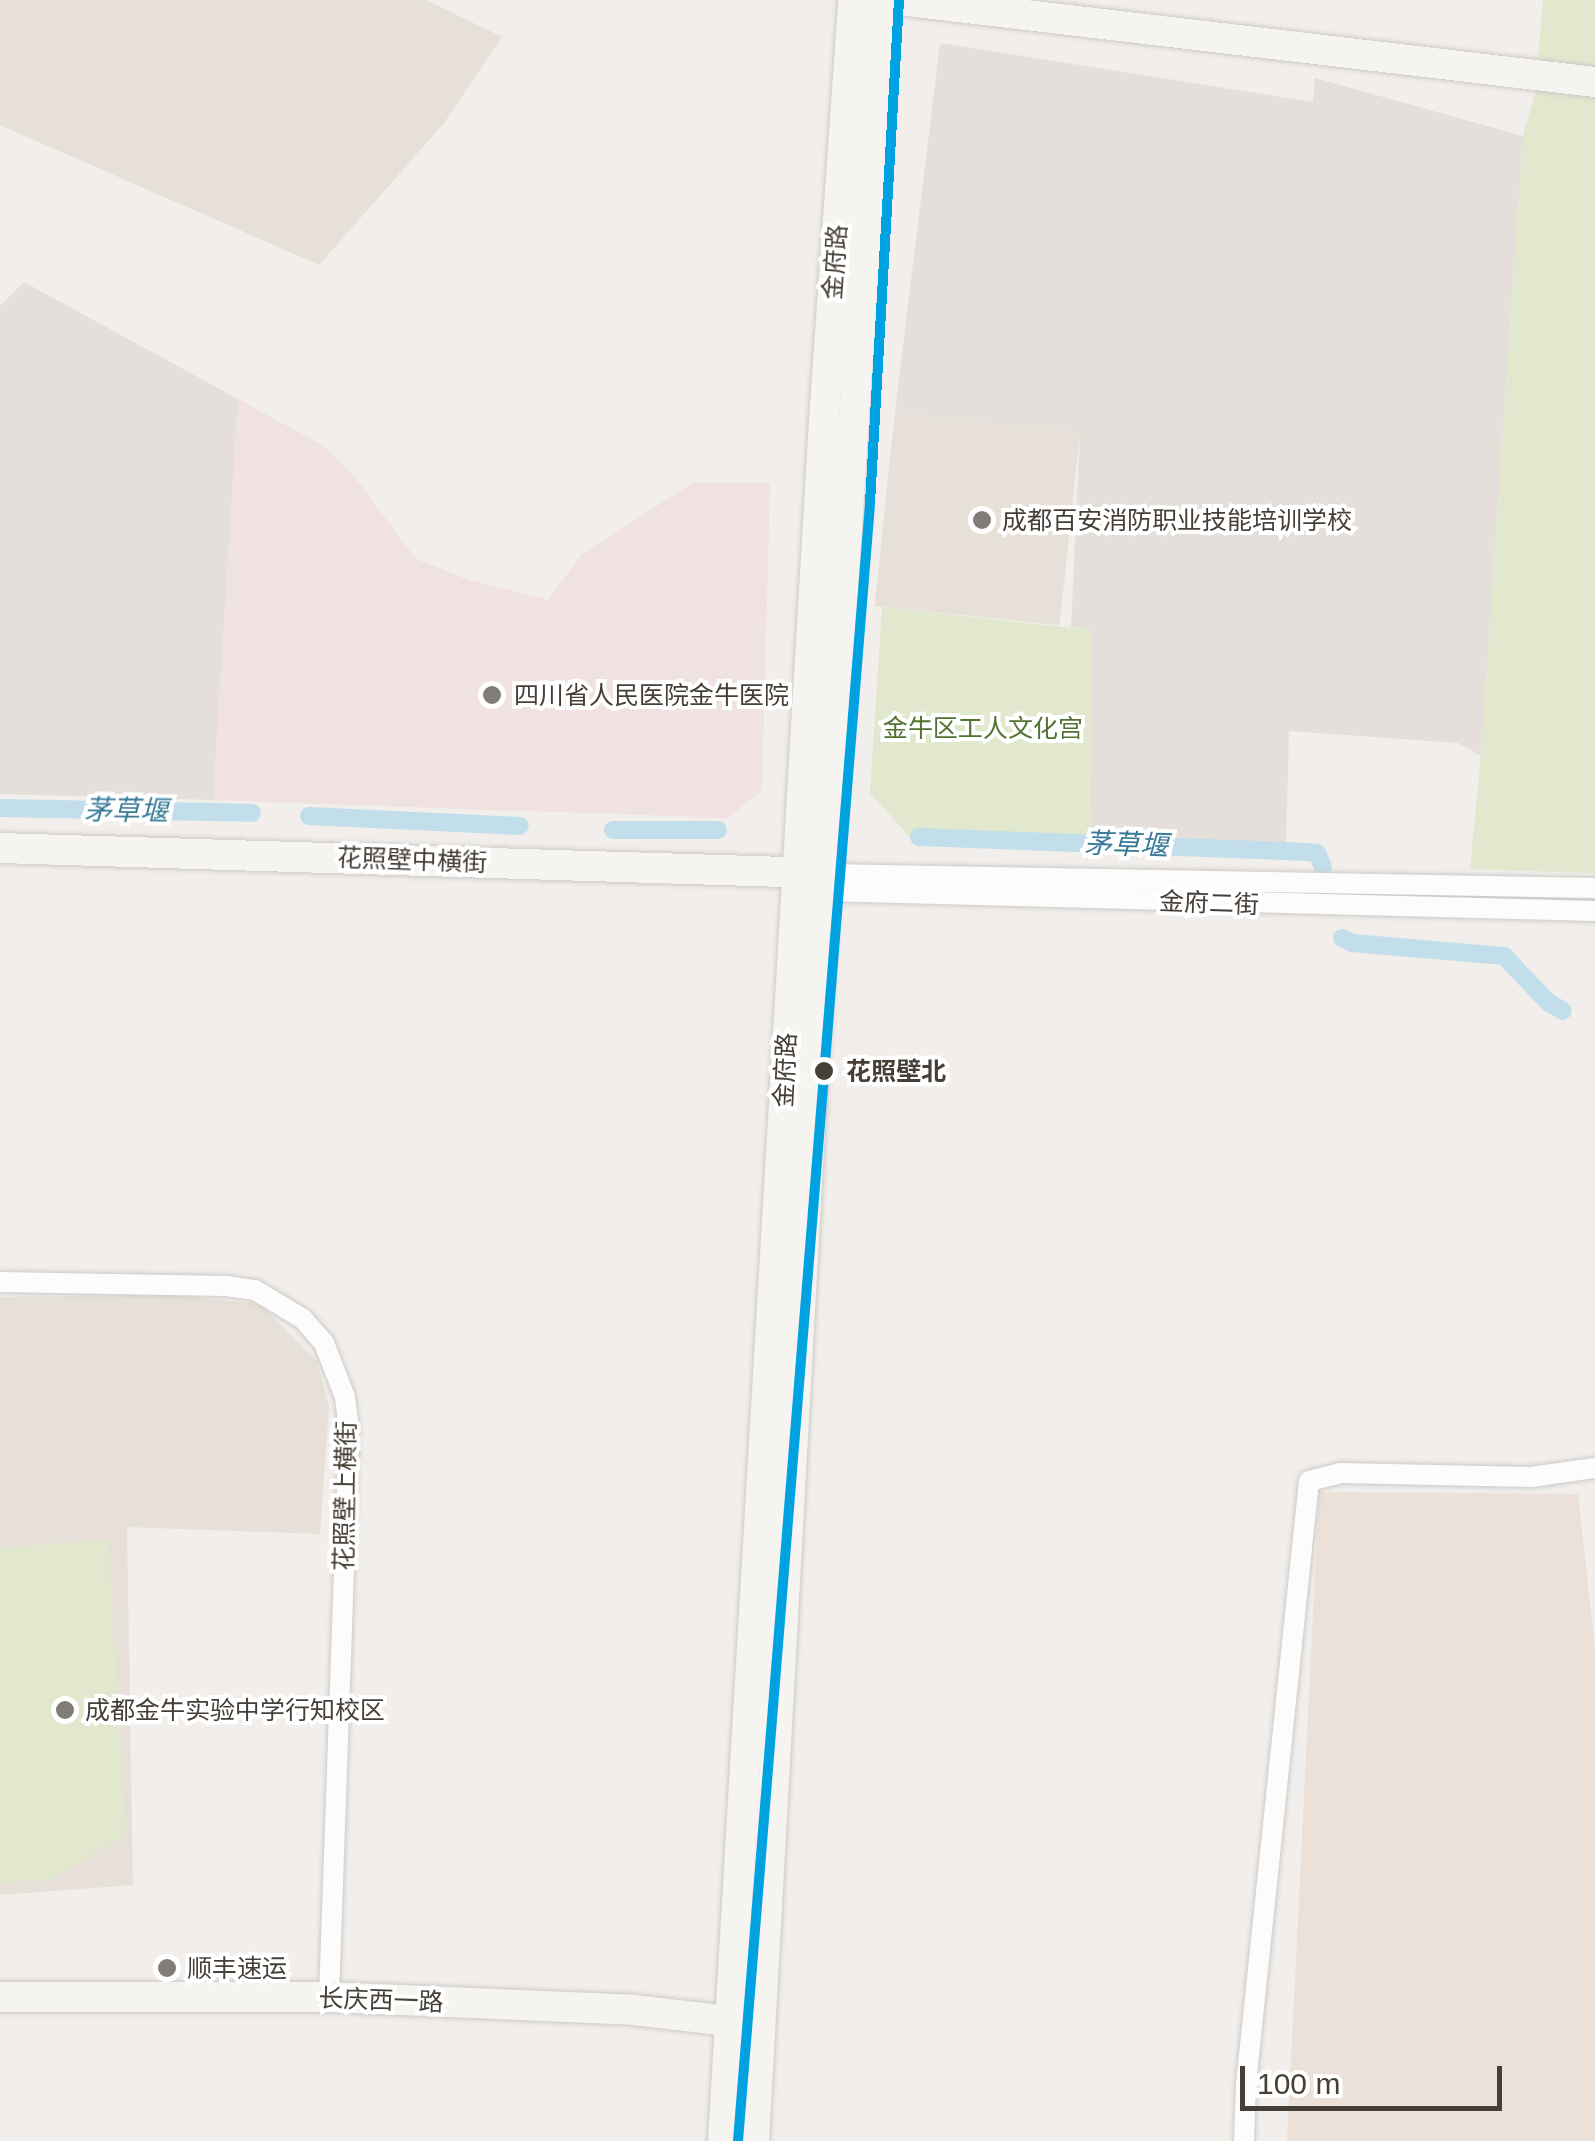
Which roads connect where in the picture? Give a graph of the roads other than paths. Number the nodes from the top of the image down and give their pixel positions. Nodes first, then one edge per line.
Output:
1 (854, 0) edge
2 (881, 0) edge
3 (898, 0) edge
4 (1595, 82) edge
5 (0, 848) edge
6 (0, 863) edge
7 (811, 882) junction
8 (1595, 888) edge
9 (1595, 912) edge
10 (0, 1282) edge
11 (1595, 1468) edge
12 (0, 1997) edge
13 (329, 1997) junction
14 (730, 2022) junction
15 (760, 2024) junction
16 (722, 2141) edge
17 (754, 2141) edge
18 (1244, 2141) edge

1 - 7 street, 金府路
2 - 7 street, 金府路
3 - 4 street
5 - 7 street, 花照壁中横街
6 - 7 street, 花照壁中横街
7 - 8 street, 金府二街
7 - 9 street, 金府二街
7 - 14 street, 金府路
7 - 15 street, 金府路
10 - 13 street, 花照壁上横街
11 - 18 street
12 - 13 street, 长庆西一路
13 - 14 street, 长庆西一路
14 - 15 street, 长庆西一路
14 - 16 street, 金府路
15 - 17 street, 金府路

